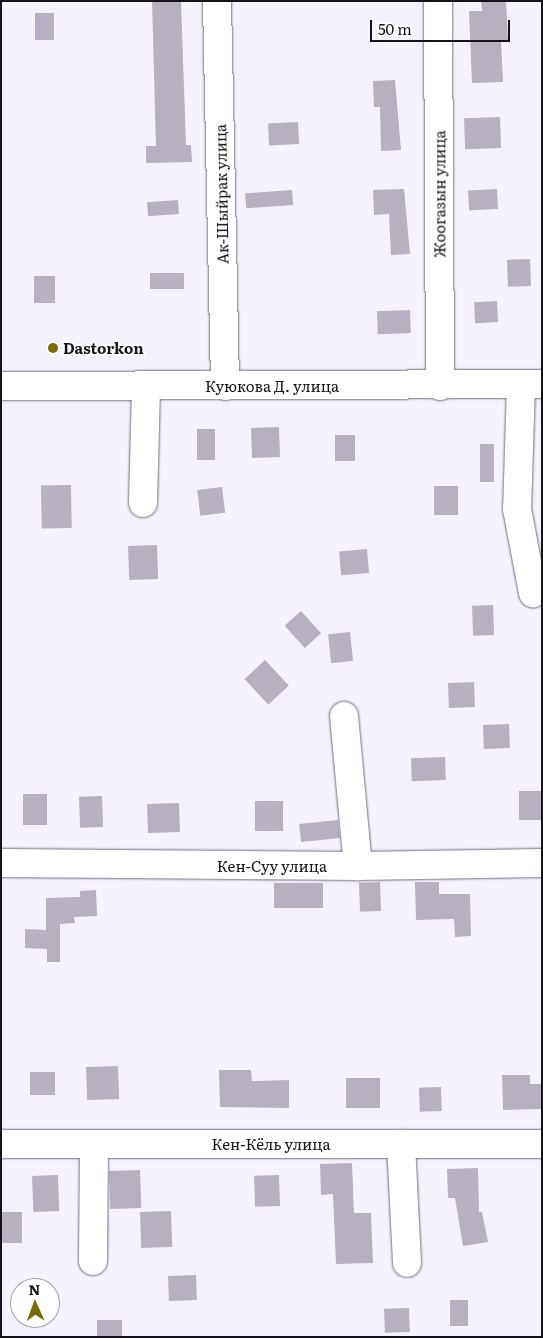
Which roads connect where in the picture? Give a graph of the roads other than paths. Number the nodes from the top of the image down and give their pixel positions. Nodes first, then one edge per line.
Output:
1 (217, 1) edge
2 (438, 1) edge
3 (532, 384) edge
4 (1, 386) edge
5 (146, 386) junction
6 (225, 386) junction
7 (440, 386) junction
8 (143, 503) dead end
9 (533, 593) dead end
10 (344, 716) dead end
11 (1, 863) edge
12 (542, 863) edge
13 (358, 866) junction
14 (1, 1144) edge
15 (94, 1144) junction
16 (401, 1144) junction
17 (542, 1144) edge
18 (94, 1261) dead end
19 (407, 1263) dead end

1 - 6 street, Ак-Шыйрак улица
2 - 7 street, Жоогазын улица
3 - 7 street, Куюкова Д. улица
3 - 9 street
4 - 5 street, Куюкова Д. улица
5 - 6 street, Куюкова Д. улица
5 - 8 street
6 - 7 street, Куюкова Д. улица
10 - 13 street
11 - 13 street, Кен-Суу улица
12 - 13 street, Кен-Суу улица
14 - 15 street, Кен-Кёль улица
15 - 16 street, Кен-Кёль улица
15 - 18 street
16 - 17 street, Кен-Кёль улица
16 - 19 street

